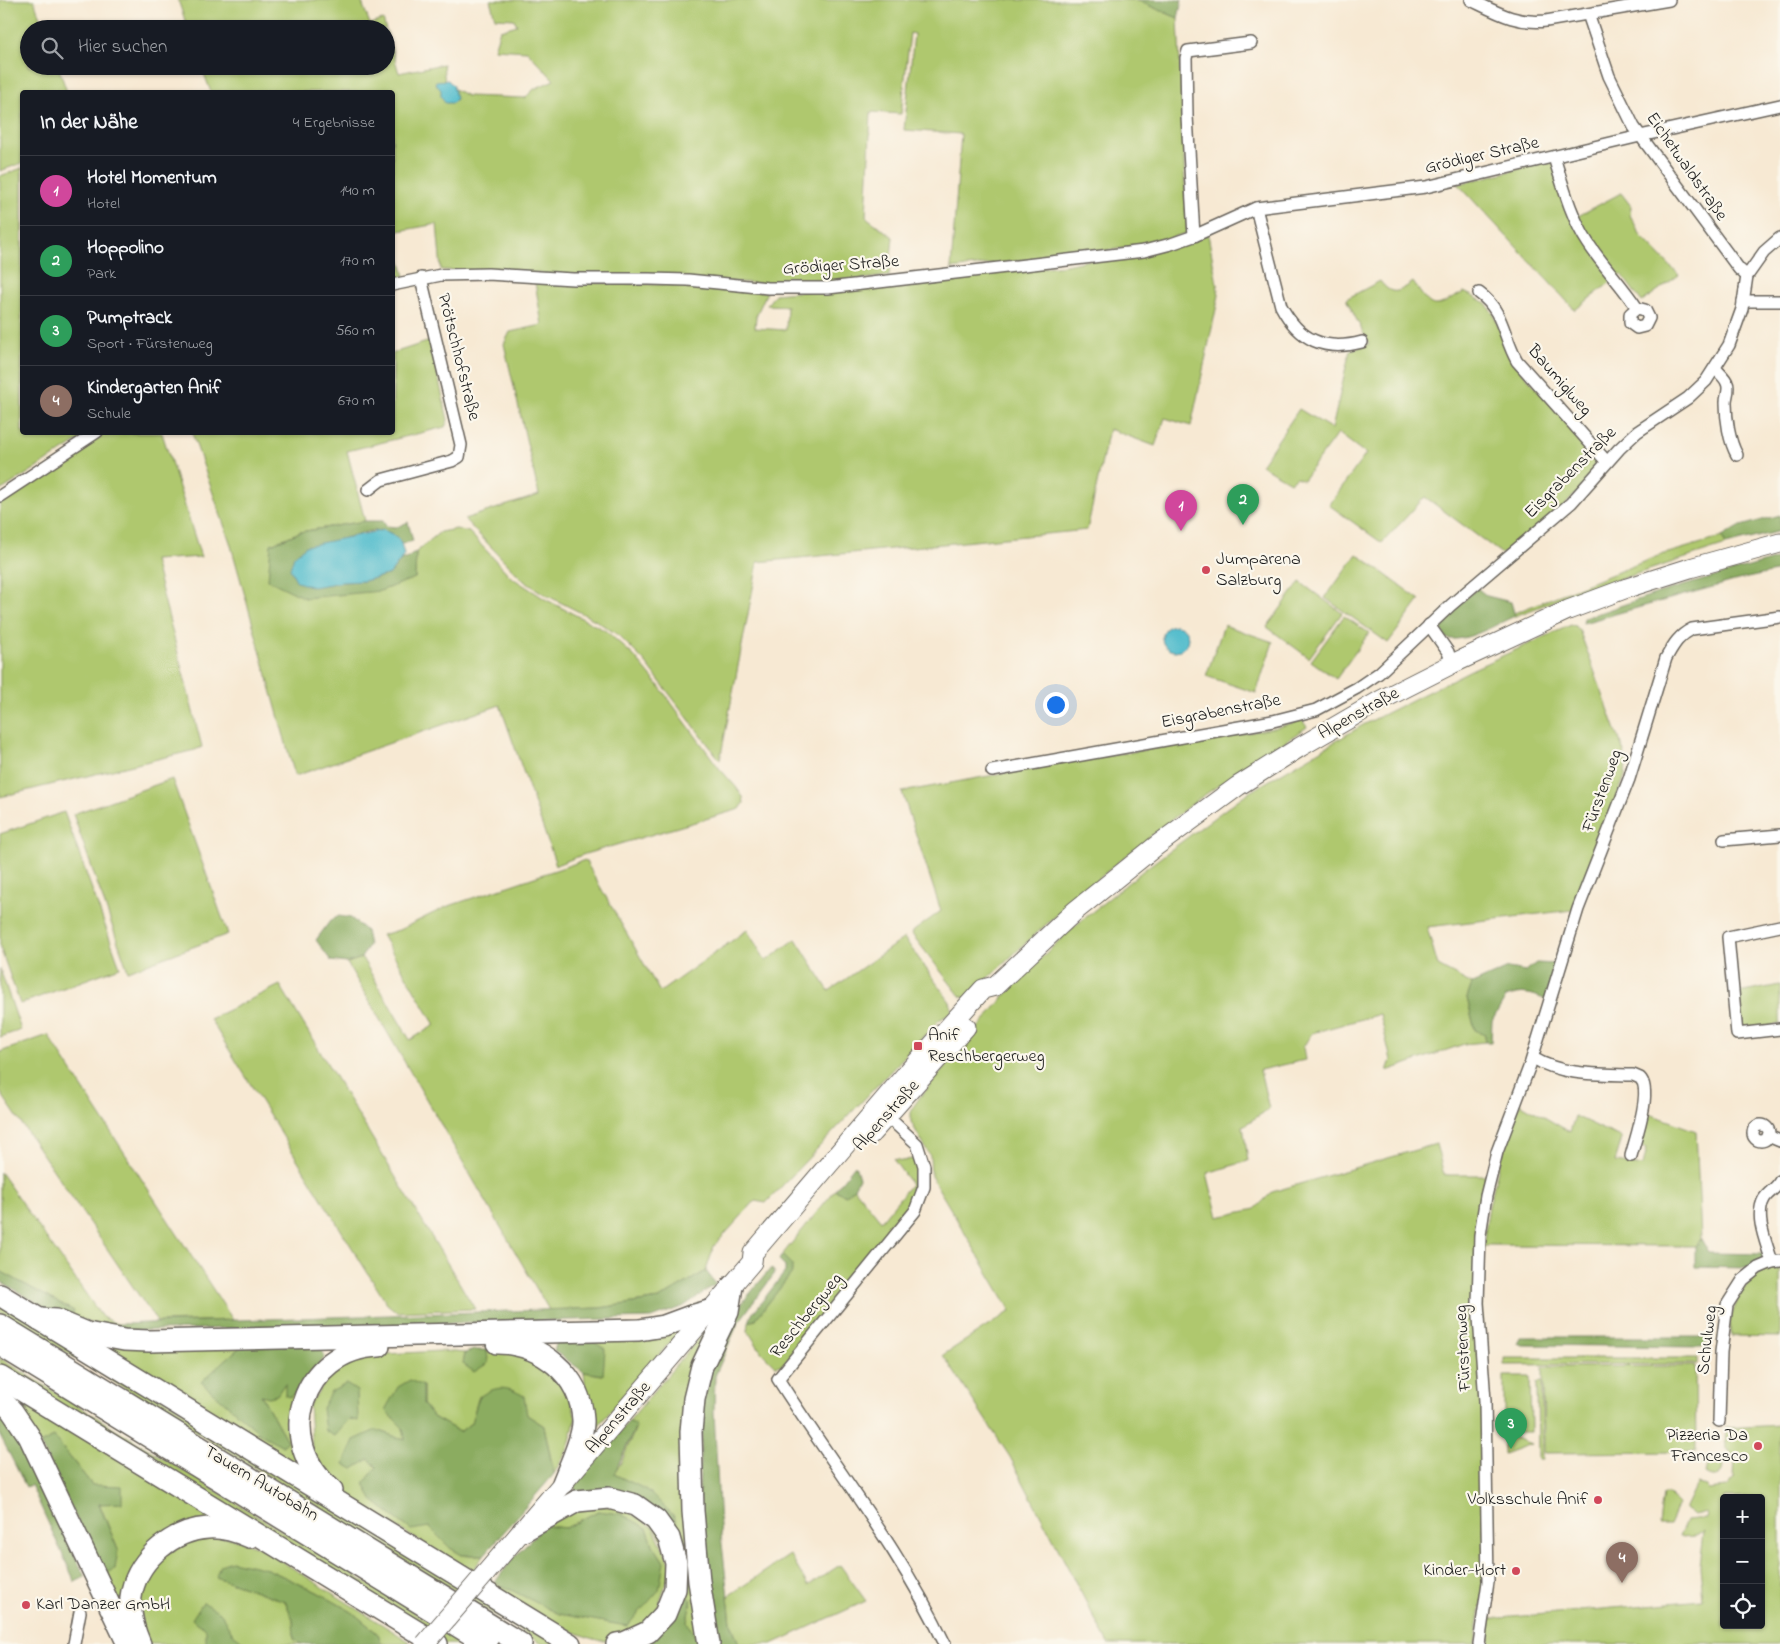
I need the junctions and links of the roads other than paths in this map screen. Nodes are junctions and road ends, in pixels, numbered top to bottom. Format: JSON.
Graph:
{"nodes":[{"id":1,"x":1471,"y":0,"type":"edge"},
{"id":2,"x":1669,"y":0,"type":"edge"},
{"id":3,"x":1588,"y":14,"type":"junction"},
{"id":4,"x":1251,"y":43,"type":"dead end"},
{"id":5,"x":1780,"y":105,"type":"edge"},
{"id":6,"x":1640,"y":136,"type":"junction"},
{"id":7,"x":1554,"y":157,"type":"junction"},
{"id":8,"x":1256,"y":208,"type":"junction"},
{"id":9,"x":1194,"y":236,"type":"junction"},
{"id":10,"x":1780,"y":238,"type":"edge"},
{"id":11,"x":488,"y":274,"type":"joint"},
{"id":12,"x":1747,"y":276,"type":"junction"},
{"id":13,"x":421,"y":278,"type":"junction"},
{"id":14,"x":395,"y":284,"type":"edge"},
{"id":15,"x":1479,"y":293,"type":"dead end"},
{"id":16,"x":1780,"y":301,"type":"edge"},
{"id":17,"x":1743,"y":302,"type":"junction"},
{"id":18,"x":1637,"y":308,"type":"dead end"},
{"id":19,"x":1362,"y":342,"type":"dead end"},
{"id":20,"x":1715,"y":368,"type":"junction"},
{"id":21,"x":93,"y":435,"type":"edge"},
{"id":22,"x":1737,"y":456,"type":"dead end"},
{"id":23,"x":1606,"y":462,"type":"junction"},
{"id":24,"x":368,"y":490,"type":"dead end"},
{"id":25,"x":0,"y":496,"type":"edge"},
{"id":26,"x":1780,"y":543,"type":"edge"},
{"id":27,"x":1780,"y":617,"type":"edge"},
{"id":28,"x":1429,"y":625,"type":"junction"},
{"id":29,"x":1452,"y":664,"type":"junction"},
{"id":30,"x":992,"y":771,"type":"dead end"},
{"id":31,"x":1780,"y":835,"type":"edge"},
{"id":32,"x":1724,"y":840,"type":"dead end"},
{"id":33,"x":1780,"y":926,"type":"edge"},
{"id":34,"x":995,"y":986,"type":"junction"},
{"id":35,"x":1780,"y":1028,"type":"edge"},
{"id":36,"x":1533,"y":1058,"type":"junction"},
{"id":37,"x":887,"y":1116,"type":"junction"},
{"id":38,"x":1768,"y":1136,"type":"dead end"},
{"id":39,"x":1780,"y":1141,"type":"edge"},
{"id":40,"x":1631,"y":1156,"type":"dead end"},
{"id":41,"x":1780,"y":1182,"type":"edge"},
{"id":42,"x":752,"y":1262,"type":"junction"},
{"id":43,"x":1776,"y":1262,"type":"edge"},
{"id":44,"x":732,"y":1286,"type":"junction"},
{"id":45,"x":0,"y":1295,"type":"edge"},
{"id":46,"x":712,"y":1310,"type":"junction"},
{"id":47,"x":39,"y":1318,"type":"junction"},
{"id":48,"x":0,"y":1325,"type":"edge"},
{"id":49,"x":0,"y":1345,"type":"edge"},
{"id":50,"x":0,"y":1377,"type":"edge"},
{"id":51,"x":0,"y":1398,"type":"edge"},
{"id":52,"x":1719,"y":1421,"type":"dead end"},
{"id":53,"x":563,"y":1483,"type":"junction"},
{"id":54,"x":367,"y":1519,"type":"junction"},
{"id":55,"x":523,"y":1531,"type":"junction"},
{"id":56,"x":290,"y":1554,"type":"junction"},
{"id":57,"x":80,"y":1612,"type":"dead end"},
{"id":58,"x":545,"y":1629,"type":"junction"},
{"id":59,"x":74,"y":1644,"type":"edge"},
{"id":60,"x":128,"y":1644,"type":"edge"},
{"id":61,"x":140,"y":1644,"type":"edge"},
{"id":62,"x":426,"y":1644,"type":"edge"},
{"id":63,"x":437,"y":1644,"type":"edge"},
{"id":64,"x":487,"y":1644,"type":"edge"},
{"id":65,"x":521,"y":1644,"type":"edge"},
{"id":66,"x":570,"y":1644,"type":"edge"},
{"id":67,"x":588,"y":1644,"type":"edge"},
{"id":68,"x":617,"y":1644,"type":"edge"},
{"id":69,"x":709,"y":1644,"type":"edge"},
{"id":70,"x":945,"y":1644,"type":"edge"},
{"id":71,"x":1479,"y":1644,"type":"edge"}],
"edges":[{"from":1,"to":3,"type":"street"},
{"from":2,"to":3,"type":"street"},
{"from":3,"to":6,"type":"street","name":"Eichetwaldstraße"},
{"from":4,"to":9,"type":"street"},
{"from":5,"to":6,"type":"street","name":"Grödiger Straße"},
{"from":6,"to":7,"type":"street","name":"Grödiger Straße"},
{"from":6,"to":12,"type":"street","name":"Eichetwaldstraße"},
{"from":7,"to":8,"type":"street","name":"Grödiger Straße"},
{"from":7,"to":18,"type":"street"},
{"from":8,"to":9,"type":"street","name":"Grödiger Straße"},
{"from":8,"to":19,"type":"street"},
{"from":9,"to":11,"type":"street","name":"Grödiger Straße"},
{"from":10,"to":12,"type":"street","name":"Eisgrabenstraße"},
{"from":11,"to":13,"type":"street","name":"Prötschhofstraße"},
{"from":12,"to":17,"type":"street","name":"Eisgrabenstraße"},
{"from":13,"to":14,"type":"street","name":"Prötschhofstraße"},
{"from":13,"to":24,"type":"street","name":"Prötschhofstraße"},
{"from":15,"to":23,"type":"street","name":"Baumiglweg"},
{"from":16,"to":17,"type":"street"},
{"from":17,"to":20,"type":"street","name":"Eisgrabenstraße"},
{"from":20,"to":22,"type":"street"},
{"from":20,"to":23,"type":"street","name":"Eisgrabenstraße"},
{"from":21,"to":25,"type":"street"},
{"from":23,"to":28,"type":"street","name":"Eisgrabenstraße"},
{"from":26,"to":29,"type":"main road","name":"Alpenstraße"},
{"from":27,"to":36,"type":"street","name":"Fürstenweg"},
{"from":28,"to":29,"type":"street"},
{"from":28,"to":30,"type":"street","name":"Eisgrabenstraße"},
{"from":29,"to":34,"type":"main road","name":"Alpenstraße"},
{"from":31,"to":32,"type":"street"},
{"from":33,"to":35,"type":"street"},
{"from":34,"to":37,"type":"main road","name":"Alpenstraße"},
{"from":34,"to":42,"type":"main road","name":"Alpenstraße"},
{"from":36,"to":40,"type":"street"},
{"from":36,"to":71,"type":"street","name":"Fürstenweg"},
{"from":37,"to":42,"type":"main road","name":"Alpenstraße"},
{"from":37,"to":70,"type":"street","name":"Reschbergweg"},
{"from":38,"to":39,"type":"street"},
{"from":41,"to":43,"type":"street"},
{"from":42,"to":44,"type":"main road","name":"Alpenstraße"},
{"from":43,"to":52,"type":"street","name":"Schulweg"},
{"from":44,"to":46,"type":"main road","name":"Alpenstraße"},
{"from":44,"to":69,"type":"highway"},
{"from":45,"to":47,"type":"highway"},
{"from":46,"to":47,"type":"highway"},
{"from":46,"to":53,"type":"main road","name":"Alpenstraße"},
{"from":47,"to":54,"type":"highway"},
{"from":48,"to":65,"type":"highway","name":"Tauern Autobahn"},
{"from":49,"to":64,"type":"highway","name":"Tauern Autobahn"},
{"from":50,"to":56,"type":"highway"},
{"from":51,"to":60,"type":"highway"},
{"from":53,"to":54,"type":"highway"},
{"from":53,"to":55,"type":"main road","name":"Alpenstraße"},
{"from":54,"to":58,"type":"highway"},
{"from":55,"to":62,"type":"main road","name":"Alpenstraße","bridge":true},
{"from":55,"to":68,"type":"highway"},
{"from":56,"to":61,"type":"highway"},
{"from":56,"to":63,"type":"highway"},
{"from":57,"to":59,"type":"street"},
{"from":58,"to":66,"type":"highway"},
{"from":58,"to":67,"type":"highway"}]}
